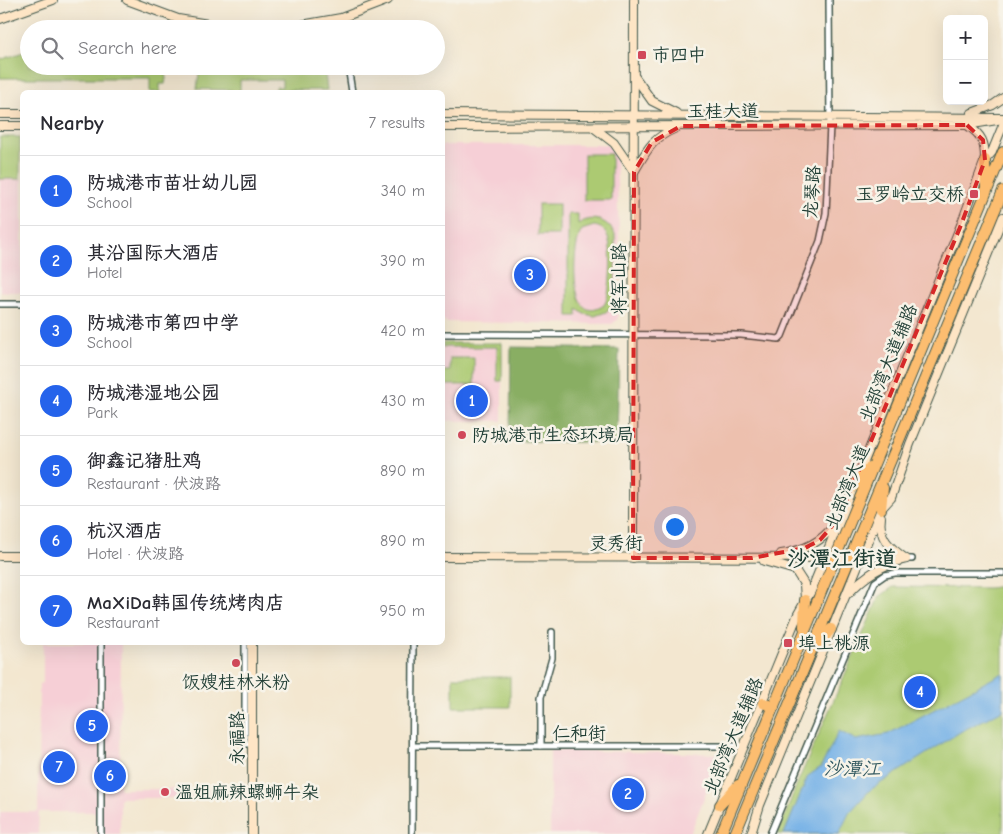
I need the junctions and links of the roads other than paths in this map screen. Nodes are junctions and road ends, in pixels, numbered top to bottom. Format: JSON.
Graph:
{"nodes":[{"id":1,"x":53,"y":0,"type":"edge"},
{"id":2,"x":127,"y":0,"type":"edge"},
{"id":3,"x":388,"y":0,"type":"edge"},
{"id":4,"x":634,"y":0,"type":"edge"},
{"id":5,"x":829,"y":0,"type":"edge"},
{"id":6,"x":341,"y":18,"type":"joint"},
{"id":7,"x":0,"y":20,"type":"edge"},
{"id":8,"x":184,"y":20,"type":"edge"},
{"id":9,"x":330,"y":20,"type":"edge"},
{"id":10,"x":349,"y":75,"type":"edge"},
{"id":11,"x":634,"y":76,"type":"junction"},
{"id":12,"x":352,"y":90,"type":"edge"},
{"id":13,"x":1003,"y":98,"type":"edge"},
{"id":14,"x":0,"y":114,"type":"edge"},
{"id":15,"x":20,"y":114,"type":"edge"},
{"id":16,"x":445,"y":114,"type":"edge"},
{"id":17,"x":634,"y":115,"type":"junction"},
{"id":18,"x":680,"y":115,"type":"junction"},
{"id":19,"x":830,"y":115,"type":"junction"},
{"id":20,"x":967,"y":116,"type":"junction"},
{"id":21,"x":1003,"y":118,"type":"edge"},
{"id":22,"x":967,"y":124,"type":"junction"},
{"id":23,"x":830,"y":125,"type":"junction"},
{"id":24,"x":1003,"y":125,"type":"edge"},
{"id":25,"x":0,"y":126,"type":"edge"},
{"id":26,"x":20,"y":126,"type":"edge"},
{"id":27,"x":592,"y":126,"type":"junction"},
{"id":28,"x":634,"y":126,"type":"junction"},
{"id":29,"x":681,"y":126,"type":"junction"},
{"id":30,"x":445,"y":127,"type":"edge"},
{"id":31,"x":1003,"y":152,"type":"edge"},
{"id":32,"x":985,"y":160,"type":"junction"},
{"id":33,"x":634,"y":172,"type":"junction"},
{"id":34,"x":1003,"y":191,"type":"edge"},
{"id":35,"x":986,"y":192,"type":"junction"},
{"id":36,"x":1003,"y":217,"type":"edge"},
{"id":37,"x":0,"y":304,"type":"edge"},
{"id":38,"x":20,"y":304,"type":"edge"},
{"id":39,"x":445,"y":334,"type":"edge"},
{"id":40,"x":634,"y":334,"type":"junction"},
{"id":41,"x":875,"y":460,"type":"junction"},
{"id":42,"x":883,"y":478,"type":"junction"},
{"id":43,"x":853,"y":487,"type":"junction"},
{"id":44,"x":881,"y":509,"type":"junction"},
{"id":45,"x":839,"y":518,"type":"junction"},
{"id":46,"x":0,"y":556,"type":"edge"},
{"id":47,"x":20,"y":556,"type":"edge"},
{"id":48,"x":445,"y":557,"type":"edge"},
{"id":49,"x":633,"y":558,"type":"junction"},
{"id":50,"x":752,"y":558,"type":"junction"},
{"id":51,"x":830,"y":558,"type":"junction"},
{"id":52,"x":850,"y":558,"type":"junction"},
{"id":53,"x":861,"y":558,"type":"junction"},
{"id":54,"x":909,"y":559,"type":"junction"},
{"id":55,"x":1003,"y":573,"type":"edge"},
{"id":56,"x":805,"y":600,"type":"junction"},
{"id":57,"x":841,"y":605,"type":"junction"},
{"id":58,"x":831,"y":629,"type":"junction"},
{"id":59,"x":552,"y":632,"type":"dead end"},
{"id":60,"x":803,"y":635,"type":"junction"},
{"id":61,"x":101,"y":645,"type":"edge"},
{"id":62,"x":245,"y":645,"type":"edge"},
{"id":63,"x":252,"y":645,"type":"edge"},
{"id":64,"x":413,"y":645,"type":"edge"},
{"id":65,"x":810,"y":656,"type":"junction"},
{"id":66,"x":763,"y":703,"type":"junction"},
{"id":67,"x":774,"y":707,"type":"junction"},
{"id":68,"x":252,"y":744,"type":"junction"},
{"id":69,"x":414,"y":746,"type":"junction"},
{"id":70,"x":541,"y":746,"type":"junction"},
{"id":71,"x":745,"y":746,"type":"junction"},
{"id":72,"x":744,"y":778,"type":"junction"},
{"id":73,"x":720,"y":806,"type":"junction"},
{"id":74,"x":101,"y":834,"type":"edge"},
{"id":75,"x":252,"y":834,"type":"edge"},
{"id":76,"x":412,"y":834,"type":"edge"},
{"id":77,"x":708,"y":834,"type":"edge"},
{"id":78,"x":721,"y":834,"type":"edge"},
{"id":79,"x":735,"y":834,"type":"edge"},
{"id":80,"x":751,"y":834,"type":"edge"},
{"id":81,"x":770,"y":834,"type":"edge"}],
"edges":[{"from":1,"to":7,"type":"main road"},
{"from":2,"to":8,"type":"main road"},
{"from":3,"to":6,"type":"main road"},
{"from":4,"to":11,"type":"main road","name":"将军山路"},
{"from":5,"to":19,"type":"street","name":"龙琴路"},
{"from":6,"to":9,"type":"main road"},
{"from":10,"to":12,"type":"street"},
{"from":11,"to":17,"type":"main road","name":"将军山路"},
{"from":11,"to":18,"type":"main road"},
{"from":13,"to":20,"type":"main road"},
{"from":14,"to":15,"type":"main road"},
{"from":16,"to":17,"type":"main road","name":"玉桂大道"},
{"from":17,"to":18,"type":"main road","name":"玉桂大道"},
{"from":17,"to":28,"type":"main road","name":"将军山路"},
{"from":18,"to":19,"type":"main road","name":"玉桂大道"},
{"from":19,"to":20,"type":"main road","name":"玉桂大道"},
{"from":19,"to":23,"type":"street","name":"龙琴路"},
{"from":20,"to":21,"type":"main road","name":"玉桂大道"},
{"from":20,"to":22,"type":"main road"},
{"from":21,"to":22,"type":"main road","name":"玉桂大道"},
{"from":22,"to":23,"type":"main road","name":"玉桂大道"},
{"from":22,"to":32,"type":"main road"},
{"from":23,"to":29,"type":"main road","name":"玉桂大道"},
{"from":23,"to":40,"type":"street","name":"龙琴路"},
{"from":24,"to":32,"type":"main road","name":"北部湾大道辅路"},
{"from":25,"to":26,"type":"main road"},
{"from":27,"to":28,"type":"main road","name":"玉桂大道"},
{"from":27,"to":30,"type":"main road","name":"玉桂大道"},
{"from":27,"to":33,"type":"main road"},
{"from":28,"to":29,"type":"main road","name":"玉桂大道"},
{"from":28,"to":33,"type":"main road","name":"将军山路"},
{"from":29,"to":33,"type":"main road"},
{"from":31,"to":35,"type":"highway","name":"北部湾大道"},
{"from":32,"to":35,"type":"highway"},
{"from":32,"to":43,"type":"main road","name":"北部湾大道辅路"},
{"from":33,"to":40,"type":"main road","name":"将军山路"},
{"from":34,"to":42,"type":"highway","name":"北部湾大道"},
{"from":35,"to":41,"type":"highway","name":"北部湾大道"},
{"from":36,"to":44,"type":"main road"},
{"from":37,"to":38,"type":"street"},
{"from":39,"to":40,"type":"street"},
{"from":40,"to":49,"type":"main road","name":"将军山路"},
{"from":41,"to":43,"type":"highway"},
{"from":41,"to":51,"type":"highway","name":"北部湾大道"},
{"from":42,"to":44,"type":"highway"},
{"from":42,"to":52,"type":"highway","name":"北部湾大道"},
{"from":43,"to":45,"type":"main road","name":"北部湾大道辅路"},
{"from":44,"to":53,"type":"main road"},
{"from":44,"to":54,"type":"main road"},
{"from":45,"to":50,"type":"main road"},
{"from":45,"to":51,"type":"main road","name":"北部湾大道辅路"},
{"from":46,"to":47,"type":"main road"},
{"from":48,"to":49,"type":"main road","name":"灵秀街"},
{"from":49,"to":50,"type":"main road","name":"灵秀街"},
{"from":50,"to":51,"type":"main road","name":"灵秀街"},
{"from":50,"to":56,"type":"main road"},
{"from":51,"to":52,"type":"main road","name":"灵秀街"},
{"from":51,"to":56,"type":"main road","name":"北部湾大道辅路"},
{"from":51,"to":60,"type":"highway","name":"北部湾大道"},
{"from":52,"to":53,"type":"street"},
{"from":52,"to":65,"type":"highway","name":"北部湾大道"},
{"from":53,"to":54,"type":"street"},
{"from":53,"to":57,"type":"main road"},
{"from":54,"to":57,"type":"main road"},
{"from":55,"to":81,"type":"street"},
{"from":56,"to":60,"type":"highway"},
{"from":56,"to":66,"type":"main road","name":"北部湾大道辅路"},
{"from":57,"to":58,"type":"main road"},
{"from":58,"to":65,"type":"highway"},
{"from":58,"to":80,"type":"main road"},
{"from":59,"to":70,"type":"street"},
{"from":60,"to":67,"type":"highway","name":"北部湾大道"},
{"from":61,"to":74,"type":"street"},
{"from":62,"to":68,"type":"street"},
{"from":63,"to":68,"type":"main road","name":"永福路"},
{"from":64,"to":69,"type":"street"},
{"from":65,"to":79,"type":"highway","name":"北部湾大道"},
{"from":66,"to":67,"type":"highway"},
{"from":66,"to":71,"type":"main road","name":"北部湾大道辅路"},
{"from":67,"to":72,"type":"highway","name":"北部湾大道"},
{"from":68,"to":75,"type":"main road","name":"永福路"},
{"from":69,"to":70,"type":"street","name":"仁和街"},
{"from":69,"to":76,"type":"street"},
{"from":70,"to":71,"type":"street","name":"仁和街"},
{"from":71,"to":73,"type":"main road","name":"北部湾大道辅路"},
{"from":72,"to":73,"type":"highway"},
{"from":72,"to":78,"type":"highway","name":"北部湾大道"},
{"from":73,"to":77,"type":"main road","name":"北部湾大道辅路"}]}
